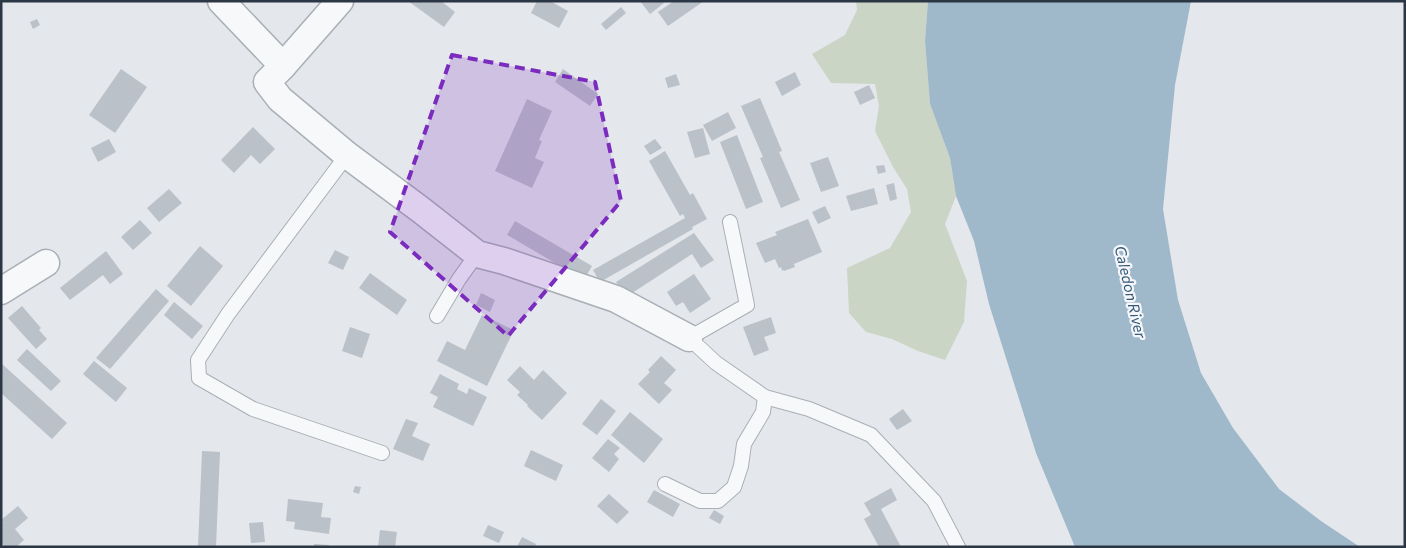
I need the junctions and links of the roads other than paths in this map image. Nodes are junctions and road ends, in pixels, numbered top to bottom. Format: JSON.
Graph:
{"nodes":[{"id":1,"x":221,"y":1,"type":"edge"},
{"id":2,"x":340,"y":1,"type":"edge"},
{"id":3,"x":283,"y":66,"type":"junction"},
{"id":4,"x":348,"y":155,"type":"junction"},
{"id":5,"x":730,"y":222,"type":"dead end"},
{"id":6,"x":477,"y":254,"type":"junction"},
{"id":7,"x":46,"y":263,"type":"dead end"},
{"id":8,"x":1,"y":291,"type":"edge"},
{"id":9,"x":437,"y":316,"type":"dead end"},
{"id":10,"x":689,"y":338,"type":"junction"},
{"id":11,"x":764,"y":396,"type":"junction"},
{"id":12,"x":382,"y":453,"type":"dead end"},
{"id":13,"x":665,"y":484,"type":"dead end"},
{"id":14,"x":958,"y":547,"type":"edge"}],
"edges":[{"from":1,"to":3,"type":"street"},
{"from":2,"to":3,"type":"street"},
{"from":3,"to":4,"type":"street"},
{"from":4,"to":6,"type":"street"},
{"from":4,"to":12,"type":"lane"},
{"from":5,"to":10,"type":"lane"},
{"from":6,"to":9,"type":"lane"},
{"from":6,"to":10,"type":"street"},
{"from":7,"to":8,"type":"street"},
{"from":10,"to":11,"type":"lane"},
{"from":11,"to":13,"type":"lane"},
{"from":11,"to":14,"type":"lane"}]}
